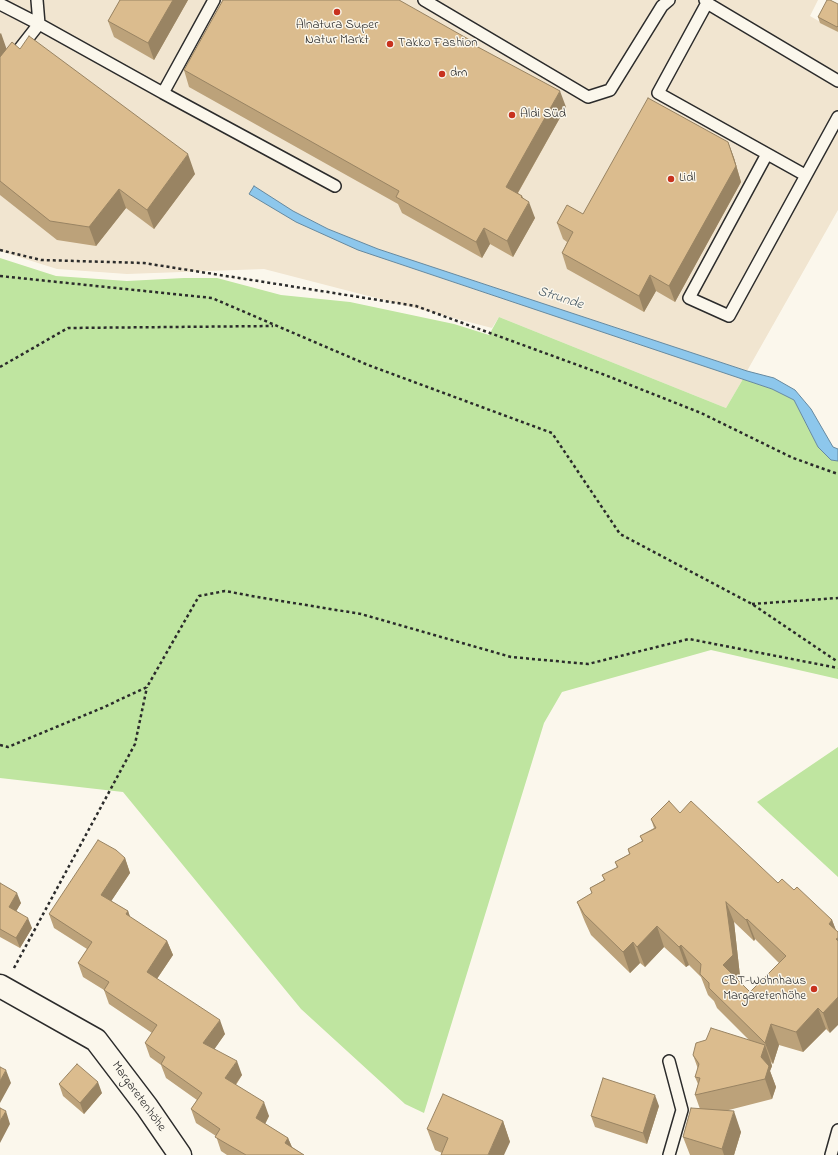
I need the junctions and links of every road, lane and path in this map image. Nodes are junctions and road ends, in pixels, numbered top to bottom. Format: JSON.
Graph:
{"nodes":[{"id":1,"x":37,"y":0,"type":"edge"},
{"id":2,"x":214,"y":0,"type":"edge"},
{"id":3,"x":424,"y":0,"type":"edge"},
{"id":4,"x":670,"y":0,"type":"edge"},
{"id":5,"x":706,"y":2,"type":"edge"},
{"id":6,"x":0,"y":4,"type":"edge"},
{"id":7,"x":39,"y":24,"type":"junction"},
{"id":8,"x":0,"y":74,"type":"edge"},
{"id":9,"x":838,"y":81,"type":"edge"},
{"id":10,"x":163,"y":94,"type":"junction"},
{"id":11,"x":838,"y":117,"type":"edge"},
{"id":12,"x":767,"y":154,"type":"junction"},
{"id":13,"x":805,"y":175,"type":"junction"},
{"id":14,"x":335,"y":186,"type":"dead end"},
{"id":15,"x":0,"y":250,"type":"edge"},
{"id":16,"x":0,"y":276,"type":"edge"},
{"id":17,"x":276,"y":326,"type":"junction"},
{"id":18,"x":0,"y":367,"type":"edge"},
{"id":19,"x":838,"y":474,"type":"edge"},
{"id":20,"x":838,"y":598,"type":"edge"},
{"id":21,"x":752,"y":604,"type":"junction"},
{"id":22,"x":838,"y":662,"type":"edge"},
{"id":23,"x":838,"y":668,"type":"edge"},
{"id":24,"x":147,"y":687,"type":"junction"},
{"id":25,"x":0,"y":745,"type":"edge"},
{"id":26,"x":2,"y":987,"type":"edge"},
{"id":27,"x":669,"y":1061,"type":"dead end"},
{"id":28,"x":838,"y":1130,"type":"edge"},
{"id":29,"x":180,"y":1155,"type":"edge"},
{"id":30,"x":669,"y":1155,"type":"edge"},
{"id":31,"x":831,"y":1155,"type":"edge"}],
"edges":[{"from":1,"to":7,"type":"lane"},
{"from":2,"to":10,"type":"lane"},
{"from":3,"to":4,"type":"lane"},
{"from":5,"to":9,"type":"lane"},
{"from":5,"to":12,"type":"lane"},
{"from":6,"to":7,"type":"lane"},
{"from":7,"to":8,"type":"lane"},
{"from":7,"to":10,"type":"lane"},
{"from":10,"to":14,"type":"lane"},
{"from":11,"to":13,"type":"lane"},
{"from":12,"to":13,"type":"lane"},
{"from":12,"to":13,"type":"lane"},
{"from":15,"to":19,"type":"path"},
{"from":16,"to":17,"type":"path"},
{"from":17,"to":18,"type":"path"},
{"from":17,"to":21,"type":"path"},
{"from":20,"to":21,"type":"path"},
{"from":21,"to":22,"type":"path"},
{"from":23,"to":24,"type":"path"},
{"from":24,"to":25,"type":"path"},
{"from":24,"to":26,"type":"path"},
{"from":26,"to":29,"type":"street","name":"Margaretenhöhe"},
{"from":27,"to":30,"type":"lane"},
{"from":28,"to":31,"type":"lane"}]}
